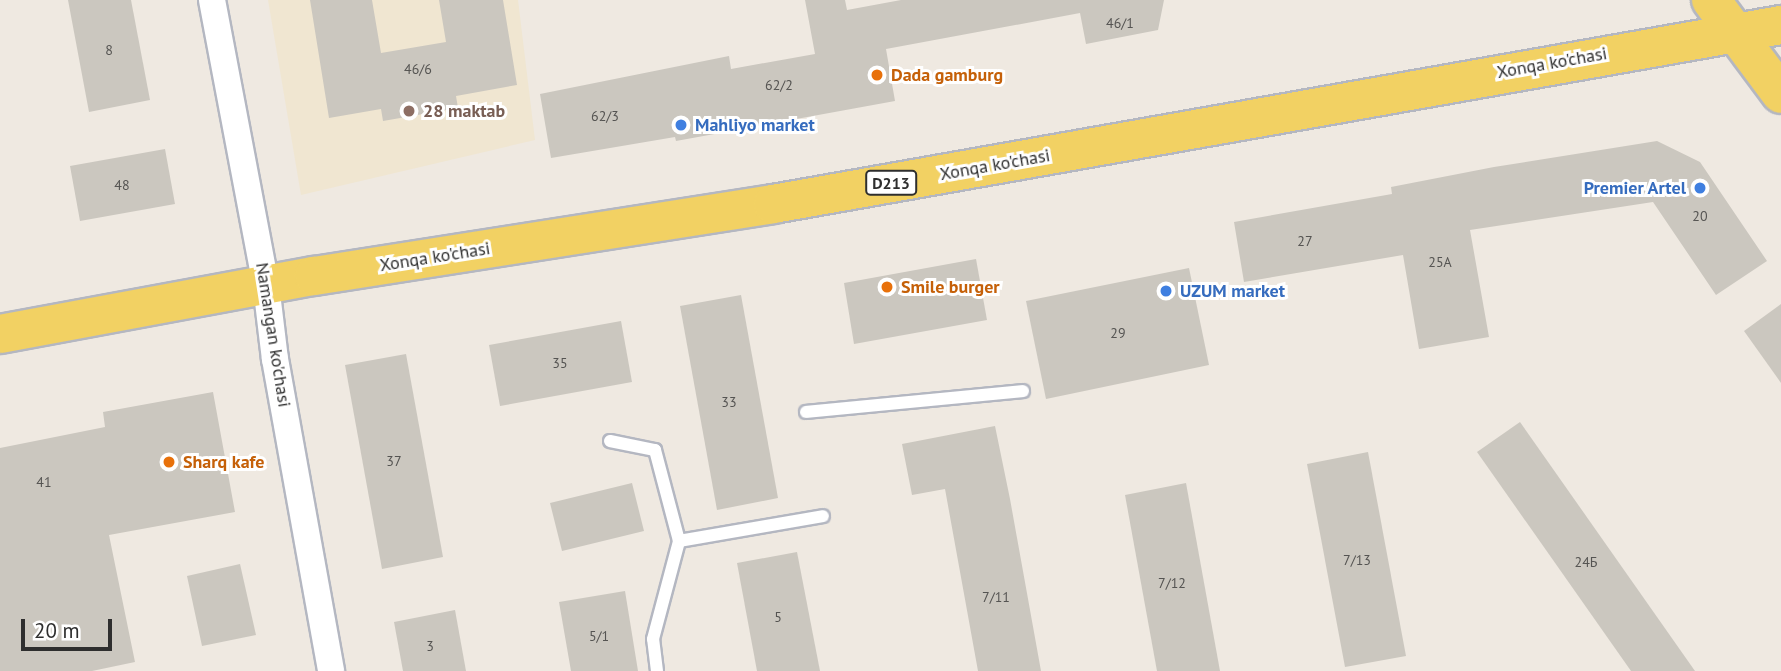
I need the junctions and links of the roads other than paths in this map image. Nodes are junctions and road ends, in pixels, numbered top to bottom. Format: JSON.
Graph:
{"nodes":[{"id":1,"x":212,"y":0,"type":"edge"},
{"id":2,"x":1711,"y":0,"type":"edge"},
{"id":3,"x":1781,"y":25,"type":"edge"},
{"id":4,"x":1735,"y":31,"type":"junction"},
{"id":5,"x":1781,"y":94,"type":"edge"},
{"id":6,"x":267,"y":285,"type":"junction"},
{"id":7,"x":0,"y":334,"type":"edge"},
{"id":8,"x":1023,"y":391,"type":"dead end"},
{"id":9,"x":806,"y":412,"type":"dead end"},
{"id":10,"x":610,"y":441,"type":"dead end"},
{"id":11,"x":823,"y":516,"type":"dead end"},
{"id":12,"x":679,"y":541,"type":"junction"},
{"id":13,"x":331,"y":671,"type":"edge"},
{"id":14,"x":657,"y":671,"type":"edge"}],
"edges":[{"from":1,"to":6,"type":"street","name":"Namangan ko'chasi"},
{"from":2,"to":4,"type":"main road"},
{"from":3,"to":4,"type":"main road","name":"Xonqa ko'chasi","number":"D213"},
{"from":4,"to":5,"type":"main road"},
{"from":4,"to":6,"type":"main road","name":"Xonqa ko'chasi","number":"D213"},
{"from":6,"to":7,"type":"main road","name":"Xonqa ko'chasi","number":"D213"},
{"from":6,"to":13,"type":"street","name":"Namangan ko'chasi"},
{"from":8,"to":9,"type":"lane"},
{"from":10,"to":12,"type":"lane"},
{"from":11,"to":12,"type":"lane"},
{"from":12,"to":14,"type":"lane"}]}
